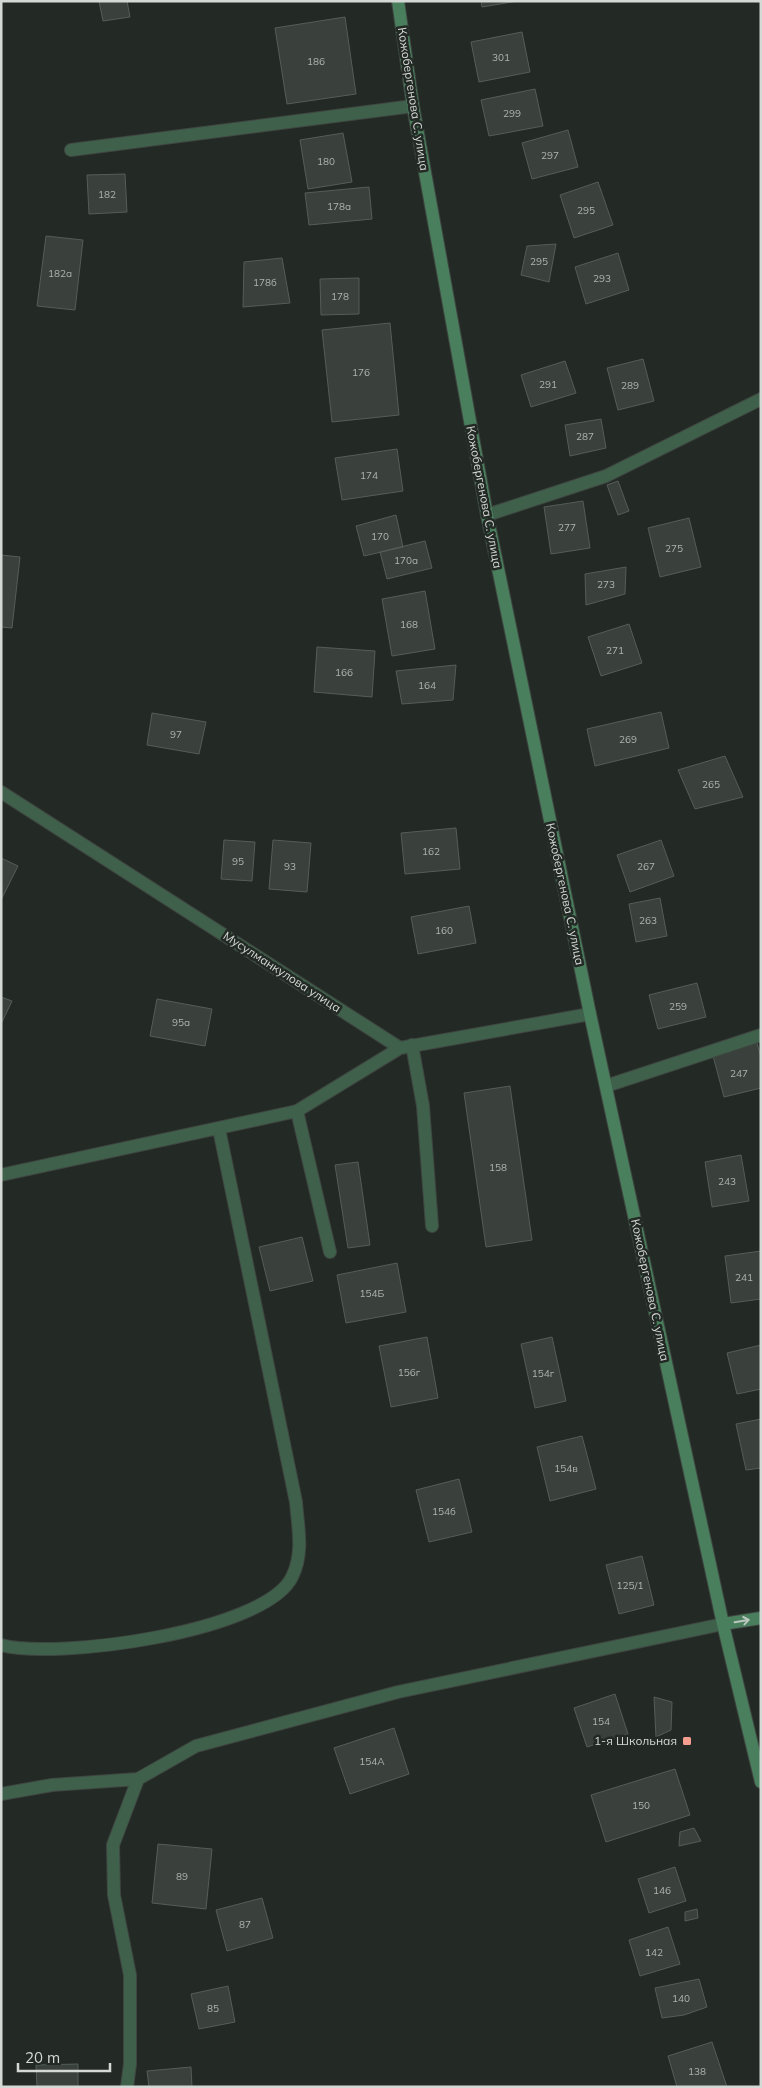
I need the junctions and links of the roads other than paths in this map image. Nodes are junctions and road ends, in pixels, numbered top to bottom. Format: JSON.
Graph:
{"nodes":[{"id":1,"x":398,"y":1,"type":"edge"},
{"id":2,"x":413,"y":106,"type":"junction"},
{"id":3,"x":70,"y":150,"type":"dead end"},
{"id":4,"x":761,"y":399,"type":"edge"},
{"id":5,"x":487,"y":515,"type":"junction"},
{"id":6,"x":1,"y":792,"type":"edge"},
{"id":7,"x":590,"y":1014,"type":"junction"},
{"id":8,"x":761,"y":1035,"type":"edge"},
{"id":9,"x":406,"y":1046,"type":"junction"},
{"id":10,"x":606,"y":1086,"type":"junction"},
{"id":11,"x":297,"y":1111,"type":"junction"},
{"id":12,"x":219,"y":1129,"type":"junction"},
{"id":13,"x":1,"y":1175,"type":"edge"},
{"id":14,"x":432,"y":1226,"type":"dead end"},
{"id":15,"x":330,"y":1252,"type":"dead end"},
{"id":16,"x":761,"y":1618,"type":"edge"},
{"id":17,"x":723,"y":1624,"type":"junction"},
{"id":18,"x":1,"y":1645,"type":"edge"},
{"id":19,"x":138,"y":1779,"type":"junction"},
{"id":20,"x":761,"y":1782,"type":"edge"},
{"id":21,"x":1,"y":1794,"type":"edge"},
{"id":22,"x":127,"y":2087,"type":"edge"}],
"edges":[{"from":1,"to":2,"type":"main road","name":"Кожобергенова С. улица"},
{"from":2,"to":3,"type":"street"},
{"from":2,"to":5,"type":"main road","name":"Кожобергенова С. улица"},
{"from":4,"to":5,"type":"street"},
{"from":5,"to":7,"type":"main road","name":"Кожобергенова С. улица"},
{"from":6,"to":9,"type":"street","name":"Мусулманкулова улица"},
{"from":7,"to":9,"type":"street"},
{"from":7,"to":10,"type":"main road","name":"Кожобергенова С. улица"},
{"from":8,"to":10,"type":"street"},
{"from":9,"to":11,"type":"street"},
{"from":9,"to":14,"type":"street"},
{"from":10,"to":17,"type":"main road","name":"Кожобергенова С. улица"},
{"from":11,"to":12,"type":"street"},
{"from":11,"to":15,"type":"street"},
{"from":12,"to":13,"type":"street"},
{"from":12,"to":18,"type":"street"},
{"from":17,"to":16,"type":"main road","one_way":true},
{"from":17,"to":19,"type":"street"},
{"from":17,"to":20,"type":"main road","name":"Кожобергенова С. улица"},
{"from":19,"to":21,"type":"street"},
{"from":19,"to":22,"type":"street"}]}
